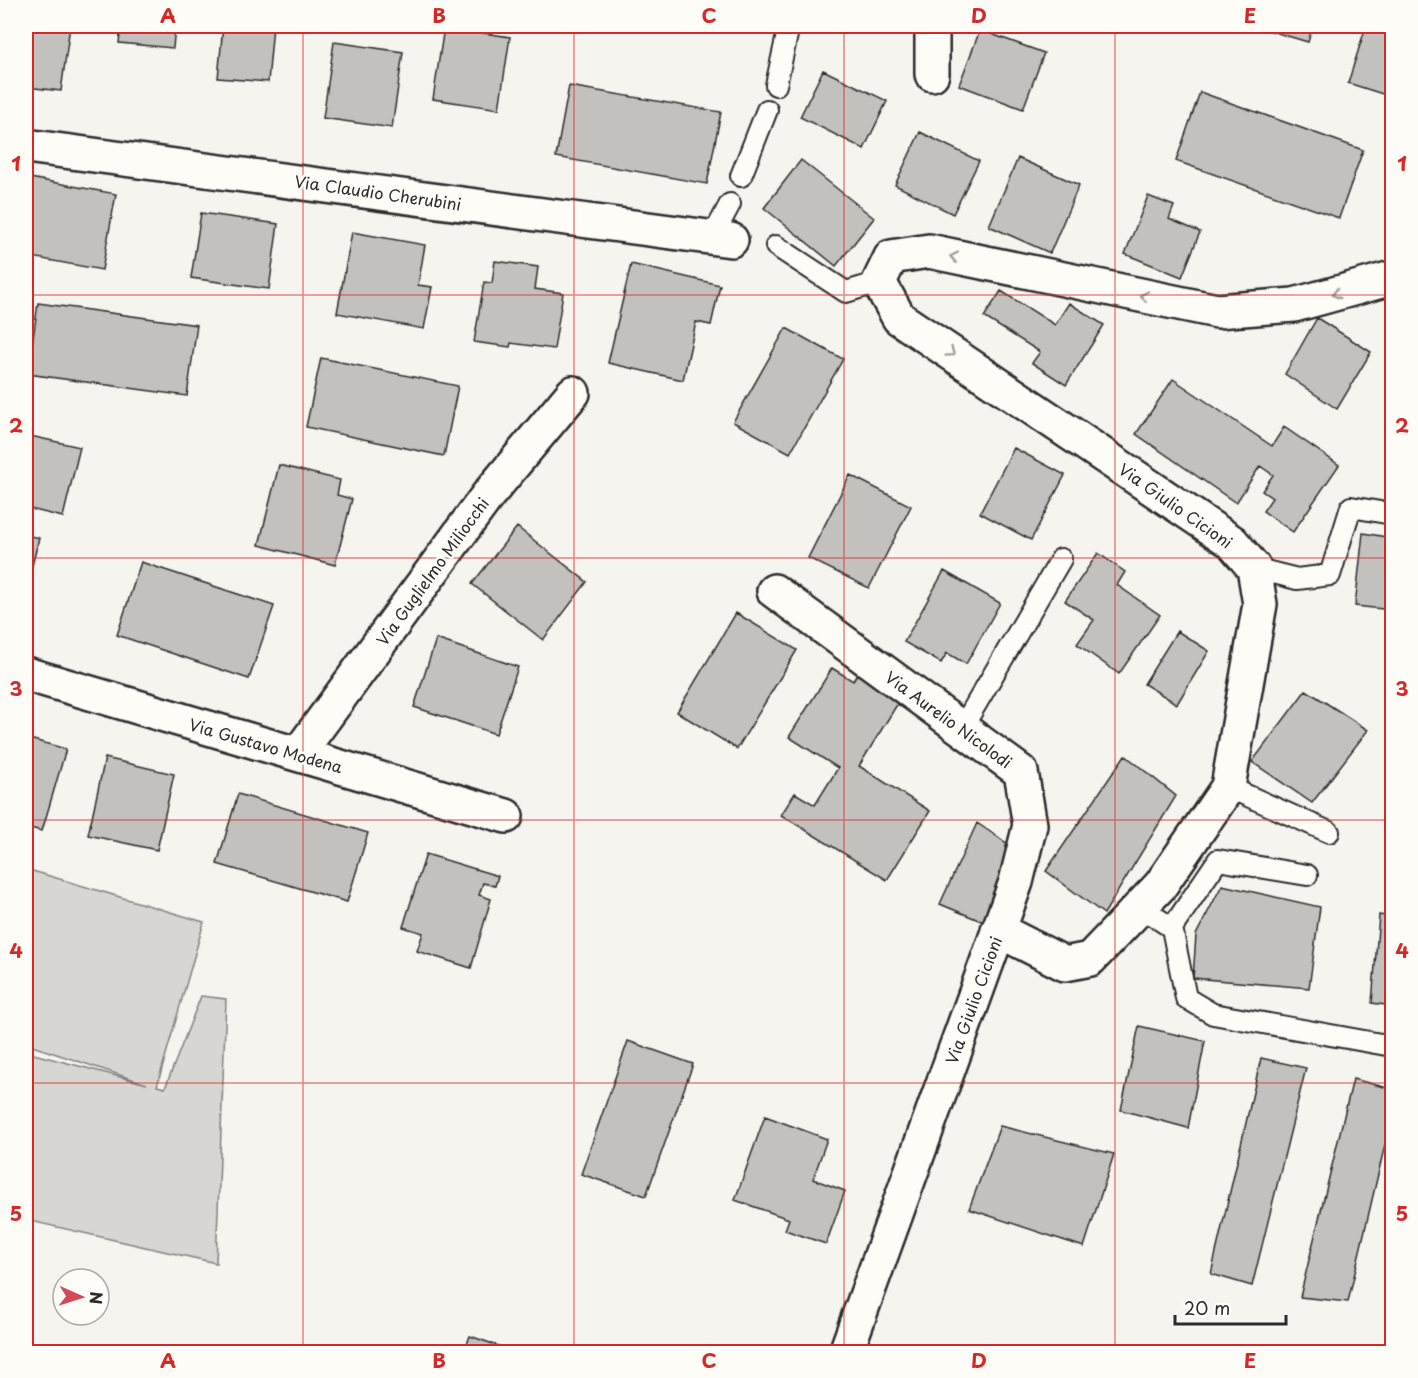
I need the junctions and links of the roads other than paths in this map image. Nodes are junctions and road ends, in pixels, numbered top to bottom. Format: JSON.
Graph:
{"nodes":[{"id":1,"x":789,"y":26,"type":"edge"},
{"id":2,"x":932,"y":26,"type":"edge"},
{"id":3,"x":932,"y":74,"type":"dead end"},
{"id":4,"x":776,"y":85,"type":"dead end"},
{"id":5,"x":766,"y":110,"type":"dead end"},
{"id":6,"x":26,"y":146,"type":"edge"},
{"id":7,"x":741,"y":176,"type":"dead end"},
{"id":8,"x":730,"y":204,"type":"dead end"},
{"id":9,"x":721,"y":239,"type":"joint"},
{"id":10,"x":776,"y":246,"type":"dead end"},
{"id":11,"x":1392,"y":278,"type":"edge"},
{"id":12,"x":879,"y":282,"type":"junction"},
{"id":13,"x":573,"y":393,"type":"dead end"},
{"id":14,"x":1392,"y":514,"type":"edge"},
{"id":15,"x":1061,"y":560,"type":"dead end"},
{"id":16,"x":1254,"y":568,"type":"junction"},
{"id":17,"x":774,"y":591,"type":"dead end"},
{"id":18,"x":26,"y":674,"type":"edge"},
{"id":19,"x":962,"y":728,"type":"junction"},
{"id":20,"x":298,"y":754,"type":"junction"},
{"id":21,"x":1228,"y":787,"type":"junction"},
{"id":22,"x":506,"y":816,"type":"dead end"},
{"id":23,"x":1329,"y":832,"type":"dead end"},
{"id":24,"x":1307,"y":875,"type":"dead end"},
{"id":25,"x":1140,"y":907,"type":"junction"},
{"id":26,"x":1172,"y":928,"type":"junction"},
{"id":27,"x":998,"y":930,"type":"junction"},
{"id":28,"x":1392,"y":1046,"type":"edge"},
{"id":29,"x":846,"y":1353,"type":"edge"}],
"edges":[{"from":1,"to":4,"type":"lane"},
{"from":2,"to":3,"type":"street"},
{"from":5,"to":7,"type":"lane"},
{"from":6,"to":9,"type":"street","name":"Via Claudio Cherubini"},
{"from":8,"to":9,"type":"lane"},
{"from":10,"to":12,"type":"lane"},
{"from":11,"to":12,"type":"street","one_way":true},
{"from":12,"to":16,"type":"street","name":"Via Giulio Cicioni","one_way":true},
{"from":13,"to":20,"type":"street","name":"Via Guglielmo Miliocchi"},
{"from":14,"to":16,"type":"lane"},
{"from":15,"to":19,"type":"lane"},
{"from":16,"to":21,"type":"street","name":"Via Giulio Cicioni"},
{"from":17,"to":19,"type":"street","name":"Via Aurelio Nicolodi"},
{"from":18,"to":20,"type":"street","name":"Via Gustavo Modena"},
{"from":19,"to":27,"type":"street","name":"Via Aurelio Nicolodi"},
{"from":20,"to":22,"type":"street","name":"Via Gustavo Modena"},
{"from":21,"to":23,"type":"lane"},
{"from":21,"to":25,"type":"street","name":"Via Giulio Cicioni"},
{"from":24,"to":26,"type":"lane"},
{"from":25,"to":26,"type":"lane"},
{"from":25,"to":27,"type":"street","name":"Via Giulio Cicioni"},
{"from":26,"to":28,"type":"lane"},
{"from":27,"to":29,"type":"street","name":"Via Giulio Cicioni"}]}
